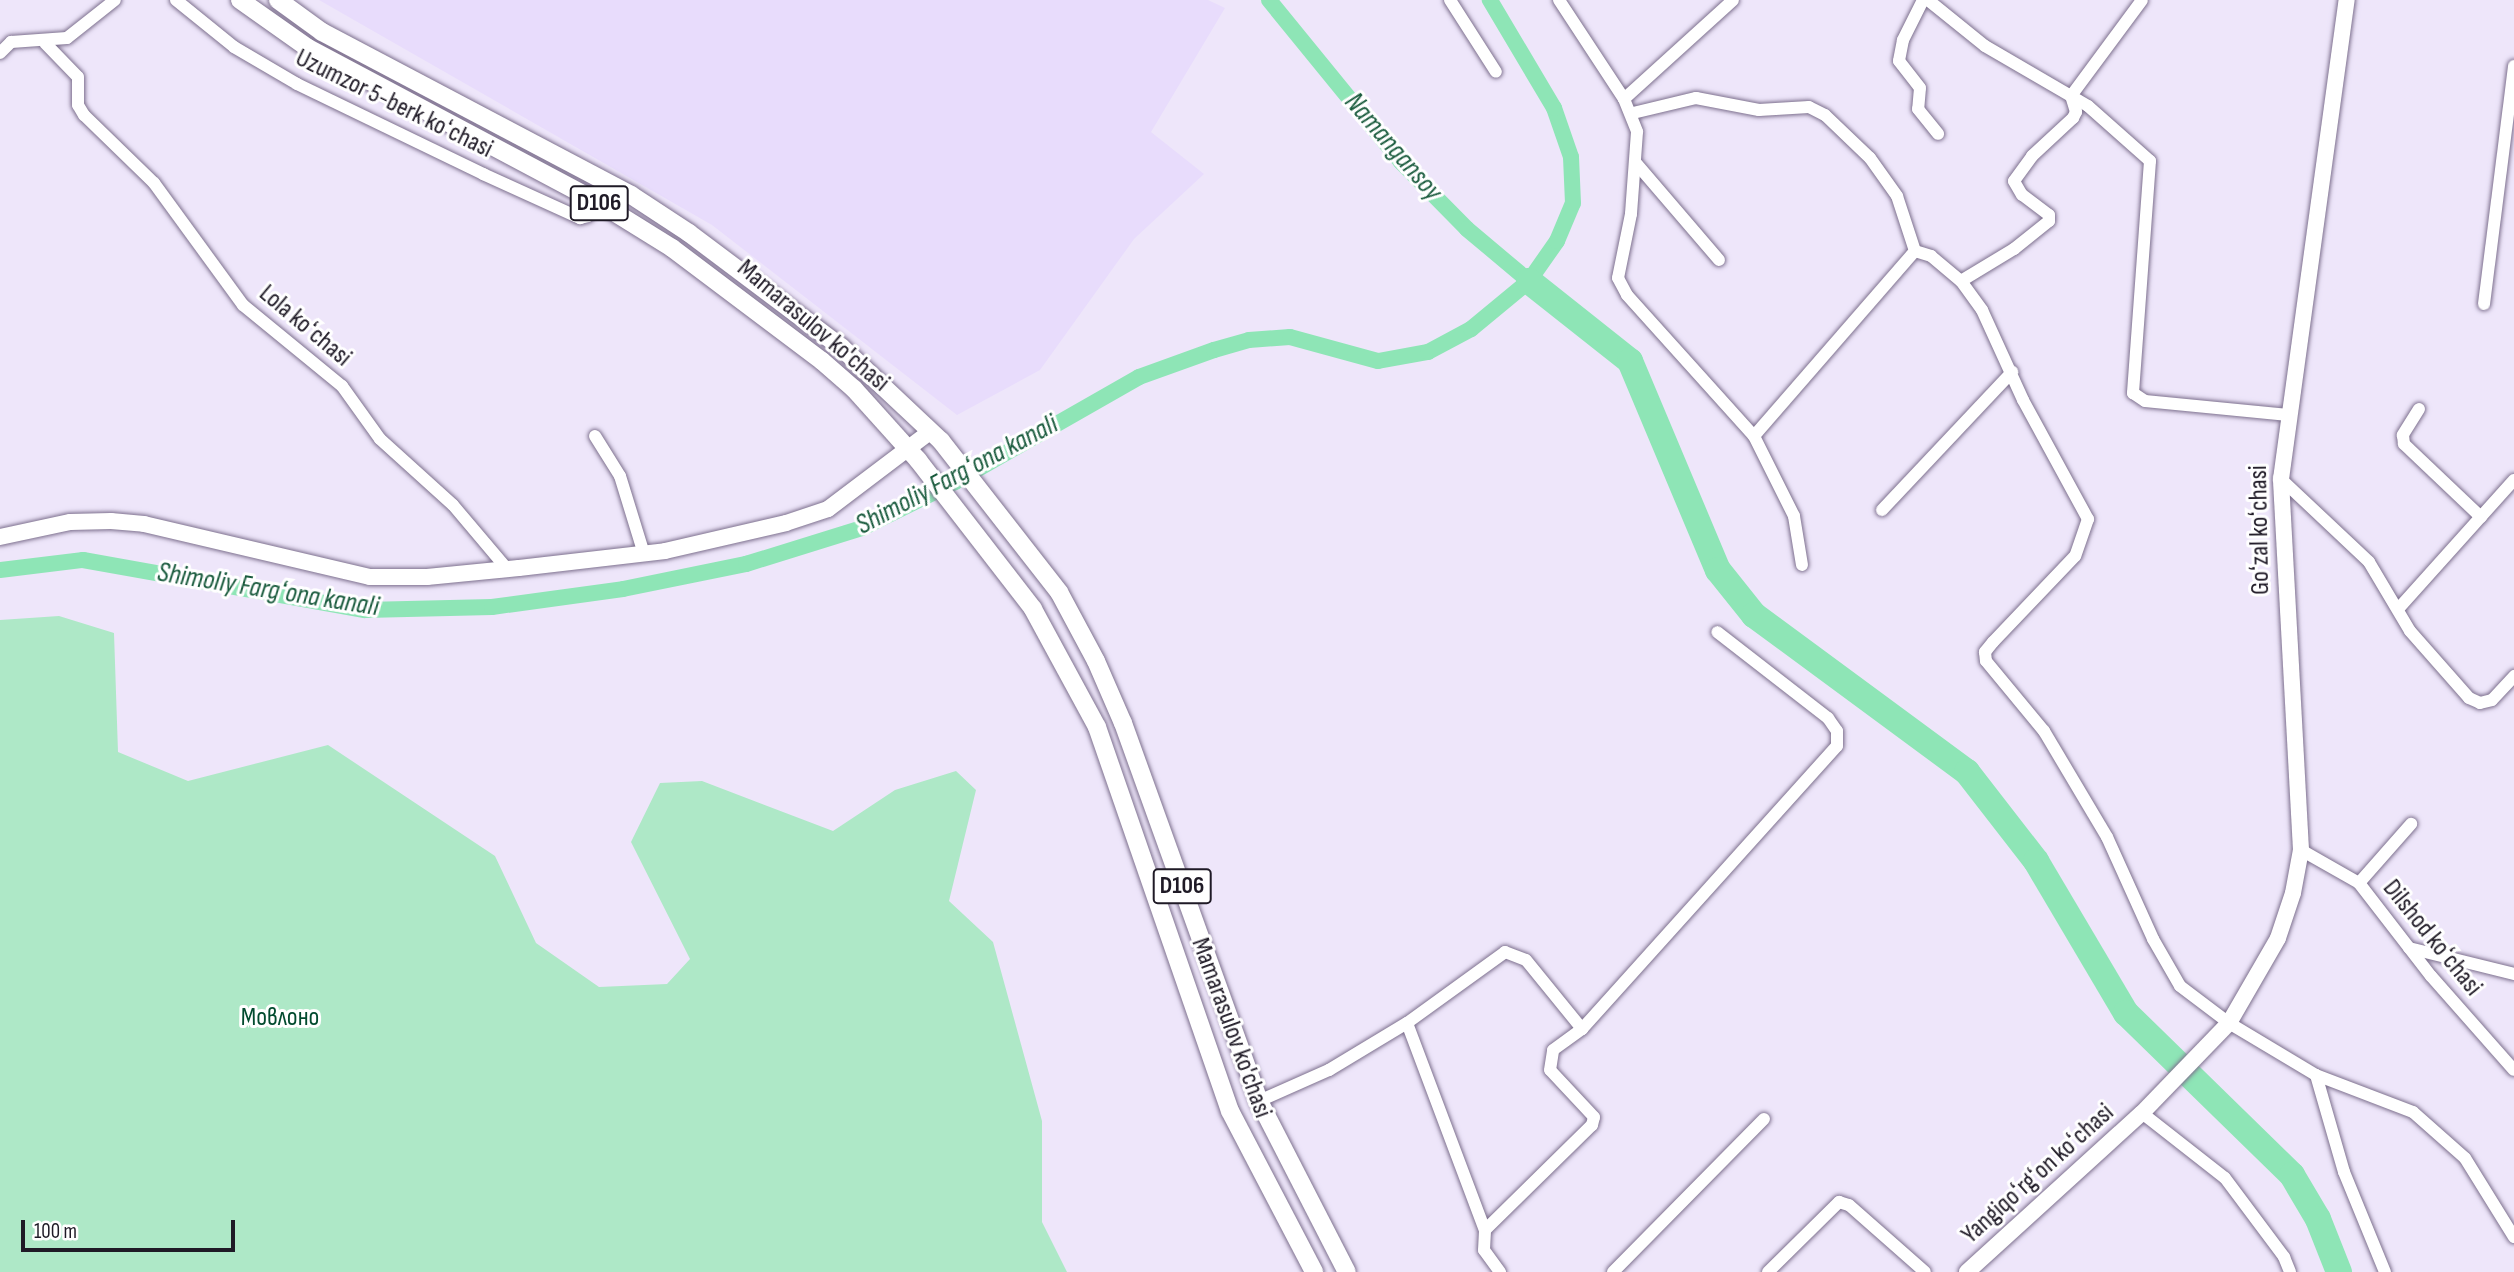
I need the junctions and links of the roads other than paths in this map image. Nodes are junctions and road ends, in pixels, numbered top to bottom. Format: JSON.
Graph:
{"nodes":[{"id":1,"x":115,"y":0,"type":"edge"},
{"id":2,"x":176,"y":0,"type":"edge"},
{"id":3,"x":240,"y":0,"type":"edge"},
{"id":4,"x":278,"y":0,"type":"edge"},
{"id":5,"x":1450,"y":0,"type":"edge"},
{"id":6,"x":1559,"y":0,"type":"edge"},
{"id":7,"x":1733,"y":0,"type":"edge"},
{"id":8,"x":1926,"y":0,"type":"edge"},
{"id":9,"x":2142,"y":0,"type":"edge"},
{"id":10,"x":2347,"y":0,"type":"edge"},
{"id":11,"x":45,"y":43,"type":"junction"},
{"id":12,"x":0,"y":53,"type":"edge"},
{"id":13,"x":2514,"y":66,"type":"edge"},
{"id":14,"x":1496,"y":72,"type":"dead end"},
{"id":15,"x":2071,"y":96,"type":"junction"},
{"id":16,"x":1624,"y":99,"type":"junction"},
{"id":17,"x":1633,"y":113,"type":"junction"},
{"id":18,"x":1938,"y":134,"type":"dead end"},
{"id":19,"x":1635,"y":162,"type":"junction"},
{"id":20,"x":598,"y":202,"type":"junction"},
{"id":21,"x":1915,"y":251,"type":"junction"},
{"id":22,"x":1719,"y":260,"type":"dead end"},
{"id":23,"x":1961,"y":281,"type":"junction"},
{"id":24,"x":2484,"y":304,"type":"dead end"},
{"id":25,"x":2012,"y":372,"type":"junction"},
{"id":26,"x":2419,"y":409,"type":"dead end"},
{"id":27,"x":2288,"y":415,"type":"junction"},
{"id":28,"x":595,"y":436,"type":"dead end"},
{"id":29,"x":936,"y":436,"type":"junction"},
{"id":30,"x":1754,"y":436,"type":"junction"},
{"id":31,"x":914,"y":455,"type":"junction"},
{"id":32,"x":2281,"y":479,"type":"junction"},
{"id":33,"x":2514,"y":480,"type":"edge"},
{"id":34,"x":1882,"y":510,"type":"dead end"},
{"id":35,"x":2481,"y":517,"type":"junction"},
{"id":36,"x":0,"y":537,"type":"edge"},
{"id":37,"x":644,"y":554,"type":"junction"},
{"id":38,"x":1802,"y":565,"type":"dead end"},
{"id":39,"x":508,"y":569,"type":"junction"},
{"id":40,"x":2399,"y":608,"type":"junction"},
{"id":41,"x":1717,"y":632,"type":"dead end"},
{"id":42,"x":2514,"y":677,"type":"edge"},
{"id":43,"x":2411,"y":824,"type":"dead end"},
{"id":44,"x":2301,"y":850,"type":"junction"},
{"id":45,"x":2359,"y":883,"type":"junction"},
{"id":46,"x":2409,"y":948,"type":"junction"},
{"id":47,"x":2514,"y":974,"type":"edge"},
{"id":48,"x":1407,"y":1023,"type":"junction"},
{"id":49,"x":2229,"y":1023,"type":"junction"},
{"id":50,"x":1582,"y":1029,"type":"junction"},
{"id":51,"x":2213,"y":1040,"type":"joint"},
{"id":52,"x":2514,"y":1070,"type":"edge"},
{"id":53,"x":2316,"y":1075,"type":"junction"},
{"id":54,"x":1259,"y":1101,"type":"junction"},
{"id":55,"x":2142,"y":1113,"type":"junction"},
{"id":56,"x":1764,"y":1119,"type":"dead end"},
{"id":57,"x":1485,"y":1230,"type":"junction"},
{"id":58,"x":2514,"y":1237,"type":"edge"},
{"id":59,"x":1314,"y":1272,"type":"edge"},
{"id":60,"x":1347,"y":1272,"type":"edge"},
{"id":61,"x":1500,"y":1272,"type":"edge"},
{"id":62,"x":1613,"y":1272,"type":"edge"},
{"id":63,"x":1768,"y":1272,"type":"edge"},
{"id":64,"x":1925,"y":1272,"type":"edge"},
{"id":65,"x":1967,"y":1272,"type":"edge"},
{"id":66,"x":2290,"y":1272,"type":"edge"},
{"id":67,"x":2385,"y":1272,"type":"edge"}],
"edges":[{"from":1,"to":11,"type":"street"},
{"from":2,"to":20,"type":"street","name":"Uzumzor 5-berk koʻchasi"},
{"from":3,"to":20,"type":"main road","name":"Mamarasulov ko'chasi","number":"D106"},
{"from":4,"to":29,"type":"main road","name":"Mamarasulov ko'chasi","number":"D106"},
{"from":5,"to":14,"type":"street"},
{"from":6,"to":16,"type":"street"},
{"from":7,"to":16,"type":"street"},
{"from":8,"to":15,"type":"street"},
{"from":8,"to":18,"type":"street"},
{"from":9,"to":15,"type":"street"},
{"from":10,"to":27,"type":"street","name":"Goʻzal koʻchasi"},
{"from":11,"to":12,"type":"street"},
{"from":11,"to":39,"type":"street","name":"Lola koʻchasi"},
{"from":13,"to":24,"type":"street"},
{"from":15,"to":23,"type":"street"},
{"from":15,"to":27,"type":"street"},
{"from":16,"to":17,"type":"street"},
{"from":17,"to":19,"type":"street"},
{"from":17,"to":21,"type":"street"},
{"from":19,"to":22,"type":"street"},
{"from":19,"to":30,"type":"street"},
{"from":20,"to":31,"type":"main road","name":"Mamarasulov ko'chasi","number":"D106"},
{"from":21,"to":23,"type":"street"},
{"from":21,"to":30,"type":"street"},
{"from":23,"to":25,"type":"street"},
{"from":25,"to":34,"type":"street"},
{"from":25,"to":49,"type":"street"},
{"from":26,"to":35,"type":"street"},
{"from":27,"to":32,"type":"street","name":"Goʻzal koʻchasi"},
{"from":28,"to":37,"type":"street"},
{"from":29,"to":31,"type":"street"},
{"from":29,"to":54,"type":"main road","name":"Mamarasulov ko'chasi","number":"D106"},
{"from":30,"to":38,"type":"street"},
{"from":31,"to":37,"type":"street"},
{"from":31,"to":59,"type":"main road","name":"Mamarasulov ko'chasi","number":"D106"},
{"from":32,"to":40,"type":"street"},
{"from":32,"to":44,"type":"street","name":"Goʻzal koʻchasi"},
{"from":33,"to":35,"type":"street"},
{"from":35,"to":40,"type":"street"},
{"from":36,"to":39,"type":"street"},
{"from":37,"to":39,"type":"street"},
{"from":40,"to":42,"type":"street"},
{"from":41,"to":50,"type":"street"},
{"from":43,"to":45,"type":"street"},
{"from":44,"to":45,"type":"street","name":"Dilshod koʻchasi"},
{"from":44,"to":49,"type":"street","name":"Goʻzal koʻchasi"},
{"from":45,"to":46,"type":"street","name":"Dilshod koʻchasi"},
{"from":46,"to":47,"type":"street"},
{"from":46,"to":52,"type":"street","name":"Dilshod koʻchasi"},
{"from":48,"to":50,"type":"street"},
{"from":48,"to":54,"type":"street"},
{"from":48,"to":57,"type":"street"},
{"from":49,"to":51,"type":"street","name":"Goʻzal koʻchasi"},
{"from":49,"to":53,"type":"street"},
{"from":50,"to":57,"type":"street"},
{"from":51,"to":55,"type":"street","name":"Yangiqoʻrgʻon koʻchasi"},
{"from":53,"to":58,"type":"street"},
{"from":53,"to":67,"type":"street"},
{"from":54,"to":60,"type":"main road","name":"Mamarasulov ko'chasi","number":"D106"},
{"from":55,"to":65,"type":"street","name":"Yangiqoʻrgʻon koʻchasi"},
{"from":55,"to":66,"type":"street"},
{"from":56,"to":62,"type":"street"},
{"from":57,"to":61,"type":"street"},
{"from":63,"to":64,"type":"street"}]}
